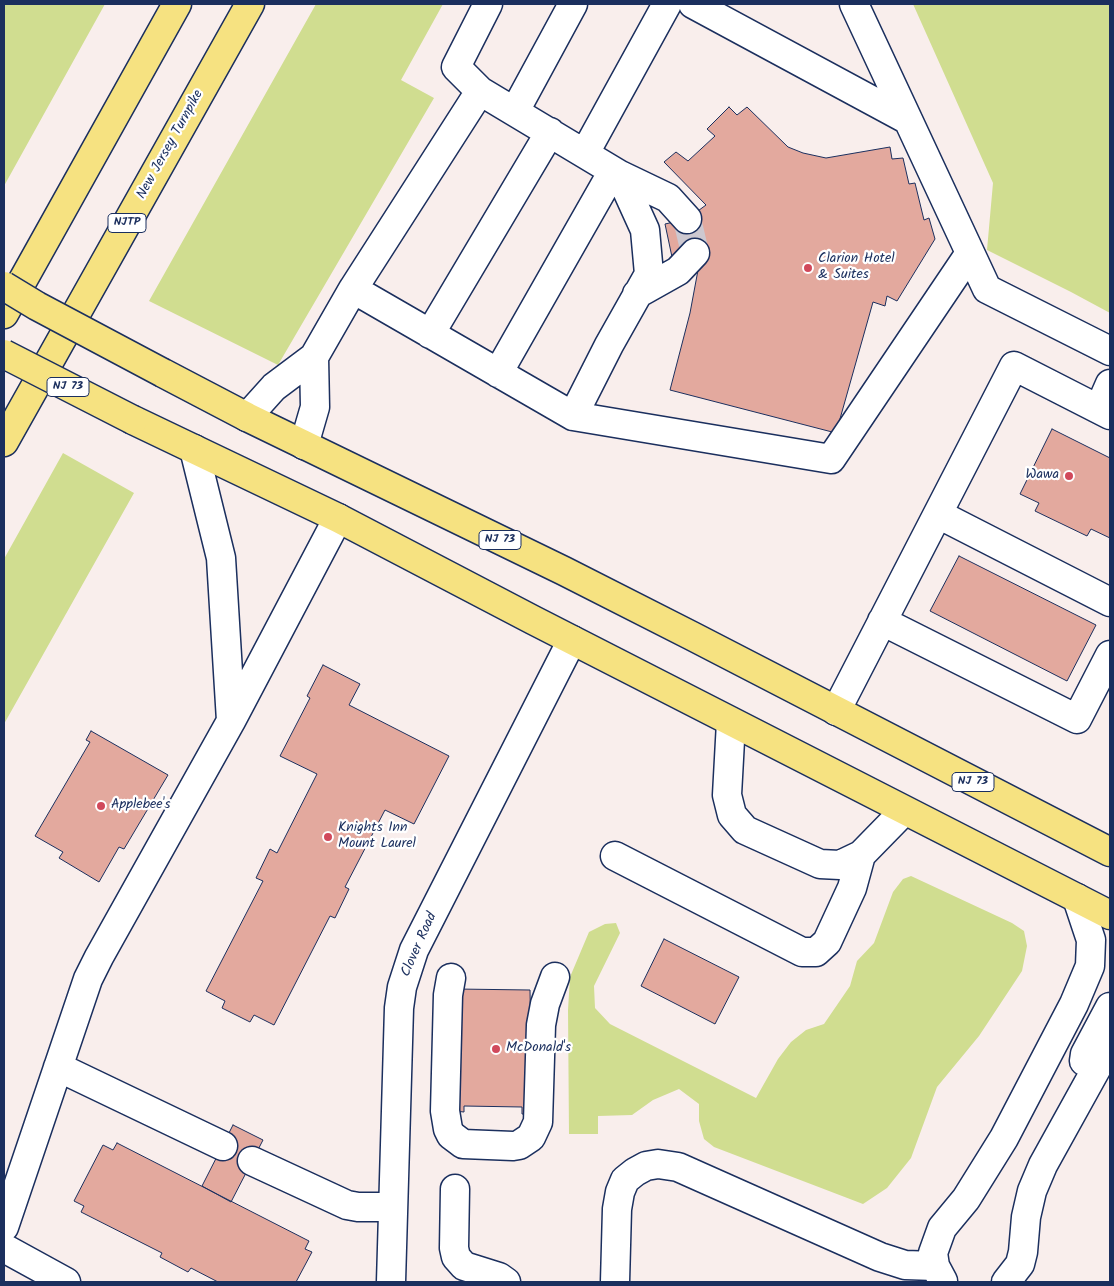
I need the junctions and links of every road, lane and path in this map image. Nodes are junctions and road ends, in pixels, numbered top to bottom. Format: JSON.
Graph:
{"nodes":[{"id":1,"x":177,"y":4,"type":"edge"},
{"id":2,"x":250,"y":4,"type":"edge"},
{"id":3,"x":488,"y":4,"type":"edge"},
{"id":4,"x":574,"y":4,"type":"edge"},
{"id":5,"x":667,"y":4,"type":"edge"},
{"id":6,"x":693,"y":4,"type":"edge"},
{"id":7,"x":854,"y":4,"type":"edge"},
{"id":8,"x":480,"y":90,"type":"junction"},
{"id":9,"x":515,"y":111,"type":"junction"},
{"id":10,"x":908,"y":120,"type":"junction"},
{"id":11,"x":550,"y":132,"type":"junction"},
{"id":12,"x":585,"y":153,"type":"junction"},
{"id":13,"x":616,"y":173,"type":"junction"},
{"id":14,"x":687,"y":219,"type":"tunnel mouth"},
{"id":15,"x":695,"y":252,"type":"dead end"},
{"id":16,"x":970,"y":253,"type":"junction"},
{"id":17,"x":4,"y":286,"type":"edge"},
{"id":18,"x":353,"y":289,"type":"junction"},
{"id":19,"x":4,"y":293,"type":"edge"},
{"id":20,"x":637,"y":294,"type":"junction"},
{"id":21,"x":37,"y":306,"type":"junction"},
{"id":22,"x":4,"y":314,"type":"edge"},
{"id":23,"x":430,"y":334,"type":"junction"},
{"id":24,"x":1110,"y":351,"type":"edge"},
{"id":25,"x":4,"y":354,"type":"edge"},
{"id":26,"x":314,"y":357,"type":"junction"},
{"id":27,"x":498,"y":373,"type":"junction"},
{"id":28,"x":1110,"y":384,"type":"edge"},
{"id":29,"x":1104,"y":412,"type":"edge"},
{"id":30,"x":573,"y":416,"type":"junction"},
{"id":31,"x":248,"y":417,"type":"junction"},
{"id":32,"x":4,"y":442,"type":"edge"},
{"id":33,"x":304,"y":445,"type":"junction"},
{"id":34,"x":194,"y":449,"type":"junction"},
{"id":35,"x":938,"y":514,"type":"junction"},
{"id":36,"x":338,"y":518,"type":"junction"},
{"id":37,"x":1110,"y":602,"type":"edge"},
{"id":38,"x":882,"y":621,"type":"junction"},
{"id":39,"x":572,"y":640,"type":"junction"},
{"id":40,"x":1110,"y":655,"type":"edge"},
{"id":41,"x":836,"y":711,"type":"junction"},
{"id":42,"x":231,"y":721,"type":"junction"},
{"id":43,"x":732,"y":722,"type":"junction"},
{"id":44,"x":904,"y":811,"type":"junction"},
{"id":45,"x":1110,"y":852,"type":"edge"},
{"id":46,"x":861,"y":855,"type":"junction"},
{"id":47,"x":615,"y":856,"type":"dead end"},
{"id":48,"x":1077,"y":898,"type":"junction"},
{"id":49,"x":1109,"y":911,"type":"edge"},
{"id":50,"x":555,"y":977,"type":"dead end"},
{"id":51,"x":451,"y":978,"type":"dead end"},
{"id":52,"x":1110,"y":1007,"type":"edge"},
{"id":53,"x":1110,"y":1044,"type":"edge"},
{"id":54,"x":58,"y":1067,"type":"junction"},
{"id":55,"x":1071,"y":1114,"type":"junction"},
{"id":56,"x":223,"y":1146,"type":"dead end"},
{"id":57,"x":252,"y":1161,"type":"dead end"},
{"id":58,"x":455,"y":1189,"type":"dead end"},
{"id":59,"x":393,"y":1207,"type":"junction"},
{"id":60,"x":4,"y":1227,"type":"edge"},
{"id":61,"x":4,"y":1248,"type":"edge"},
{"id":62,"x":940,"y":1274,"type":"edge"},
{"id":63,"x":66,"y":1282,"type":"edge"},
{"id":64,"x":391,"y":1282,"type":"edge"},
{"id":65,"x":506,"y":1282,"type":"edge"},
{"id":66,"x":615,"y":1282,"type":"edge"},
{"id":67,"x":1006,"y":1282,"type":"edge"}],
"edges":[{"from":1,"to":22,"type":"highway"},
{"from":2,"to":32,"type":"highway","name":"New Jersey Turnpike","number":"NJTP"},
{"from":3,"to":8,"type":"street"},
{"from":4,"to":9,"type":"street"},
{"from":5,"to":12,"type":"street"},
{"from":6,"to":10,"type":"street"},
{"from":7,"to":10,"type":"street"},
{"from":8,"to":9,"type":"street"},
{"from":8,"to":18,"type":"street"},
{"from":9,"to":11,"type":"street"},
{"from":10,"to":16,"type":"street"},
{"from":11,"to":12,"type":"street"},
{"from":11,"to":23,"type":"street"},
{"from":12,"to":13,"type":"street"},
{"from":13,"to":14,"type":"street"},
{"from":13,"to":20,"type":"street"},
{"from":13,"to":27,"type":"street"},
{"from":15,"to":20,"type":"street"},
{"from":16,"to":24,"type":"street"},
{"from":16,"to":30,"type":"street"},
{"from":17,"to":21,"type":"highway","bridge":true},
{"from":18,"to":23,"type":"street"},
{"from":18,"to":26,"type":"street"},
{"from":19,"to":21,"type":"highway","number":"NJ 73","bridge":true},
{"from":20,"to":30,"type":"street"},
{"from":21,"to":31,"type":"highway","number":"NJ 73","bridge":true},
{"from":23,"to":27,"type":"street"},
{"from":25,"to":34,"type":"highway","number":"NJ 73","bridge":true},
{"from":26,"to":31,"type":"street"},
{"from":26,"to":33,"type":"street"},
{"from":27,"to":30,"type":"street"},
{"from":28,"to":29,"type":"street"},
{"from":29,"to":35,"type":"street"},
{"from":31,"to":33,"type":"highway","number":"NJ 73"},
{"from":33,"to":41,"type":"highway","number":"NJ 73"},
{"from":34,"to":36,"type":"highway","number":"NJ 73"},
{"from":34,"to":42,"type":"street"},
{"from":35,"to":37,"type":"street"},
{"from":35,"to":38,"type":"street"},
{"from":36,"to":39,"type":"highway","number":"NJ 73"},
{"from":36,"to":42,"type":"street"},
{"from":38,"to":40,"type":"street"},
{"from":38,"to":41,"type":"street"},
{"from":39,"to":43,"type":"highway","number":"NJ 73"},
{"from":39,"to":59,"type":"street","name":"Clover Road"},
{"from":41,"to":45,"type":"highway","number":"NJ 73"},
{"from":42,"to":54,"type":"street"},
{"from":43,"to":44,"type":"highway","number":"NJ 73"},
{"from":43,"to":46,"type":"street"},
{"from":44,"to":46,"type":"street"},
{"from":44,"to":48,"type":"highway","number":"NJ 73"},
{"from":46,"to":47,"type":"street"},
{"from":48,"to":49,"type":"highway","number":"NJ 73"},
{"from":48,"to":62,"type":"street"},
{"from":50,"to":51,"type":"street"},
{"from":52,"to":55,"type":"street"},
{"from":53,"to":55,"type":"street"},
{"from":54,"to":56,"type":"street"},
{"from":54,"to":60,"type":"street"},
{"from":55,"to":67,"type":"street"},
{"from":57,"to":59,"type":"street"},
{"from":58,"to":65,"type":"street"},
{"from":59,"to":64,"type":"street","name":"Clover Road"},
{"from":61,"to":63,"type":"street"},
{"from":62,"to":66,"type":"street"}]}
